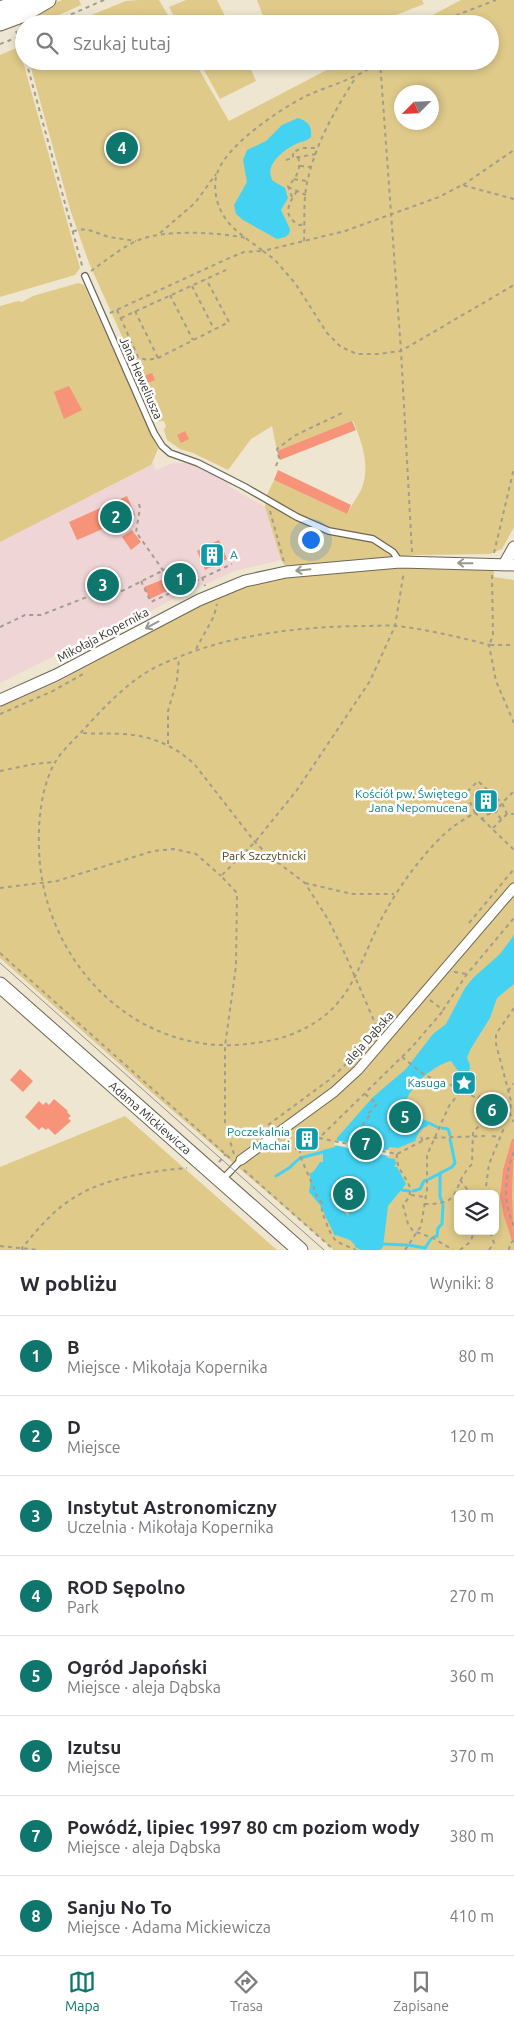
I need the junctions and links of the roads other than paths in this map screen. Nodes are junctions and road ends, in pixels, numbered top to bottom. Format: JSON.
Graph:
{"nodes":[{"id":1,"x":27,"y":0,"type":"edge"},
{"id":2,"x":48,"y":0,"type":"edge"},
{"id":3,"x":0,"y":9,"type":"edge"},
{"id":4,"x":21,"y":15,"type":"edge"},
{"id":5,"x":15,"y":17,"type":"edge"},
{"id":6,"x":0,"y":23,"type":"edge"},
{"id":7,"x":85,"y":276,"type":"road end"},
{"id":8,"x":514,"y":547,"type":"edge"},
{"id":9,"x":406,"y":562,"type":"junction"},
{"id":10,"x":509,"y":564,"type":"edge"},
{"id":11,"x":0,"y":700,"type":"edge"},
{"id":12,"x":514,"y":888,"type":"edge"},
{"id":13,"x":0,"y":985,"type":"edge"},
{"id":14,"x":239,"y":1162,"type":"joint"},
{"id":15,"x":221,"y":1181,"type":"junction"},
{"id":16,"x":300,"y":1250,"type":"edge"}],
"edges":[{"from":1,"to":3,"type":"main road"},
{"from":2,"to":4,"type":"main road"},
{"from":5,"to":6,"type":"main road"},
{"from":7,"to":9,"type":"lane","name":"Jana Heweliusza"},
{"from":8,"to":10,"type":"street"},
{"from":10,"to":9,"type":"street","name":"Mikołaja Kopernika","one_way":true},
{"from":9,"to":11,"type":"street","name":"Mikołaja Kopernika","one_way":true},
{"from":12,"to":14,"type":"street","name":"aleja Dąbska"},
{"from":13,"to":15,"type":"main road","name":"Adama Mickiewicza"},
{"from":14,"to":15,"type":"lane","name":"aleja Dąbska"},
{"from":15,"to":16,"type":"main road","name":"Adama Mickiewicza"}]}
